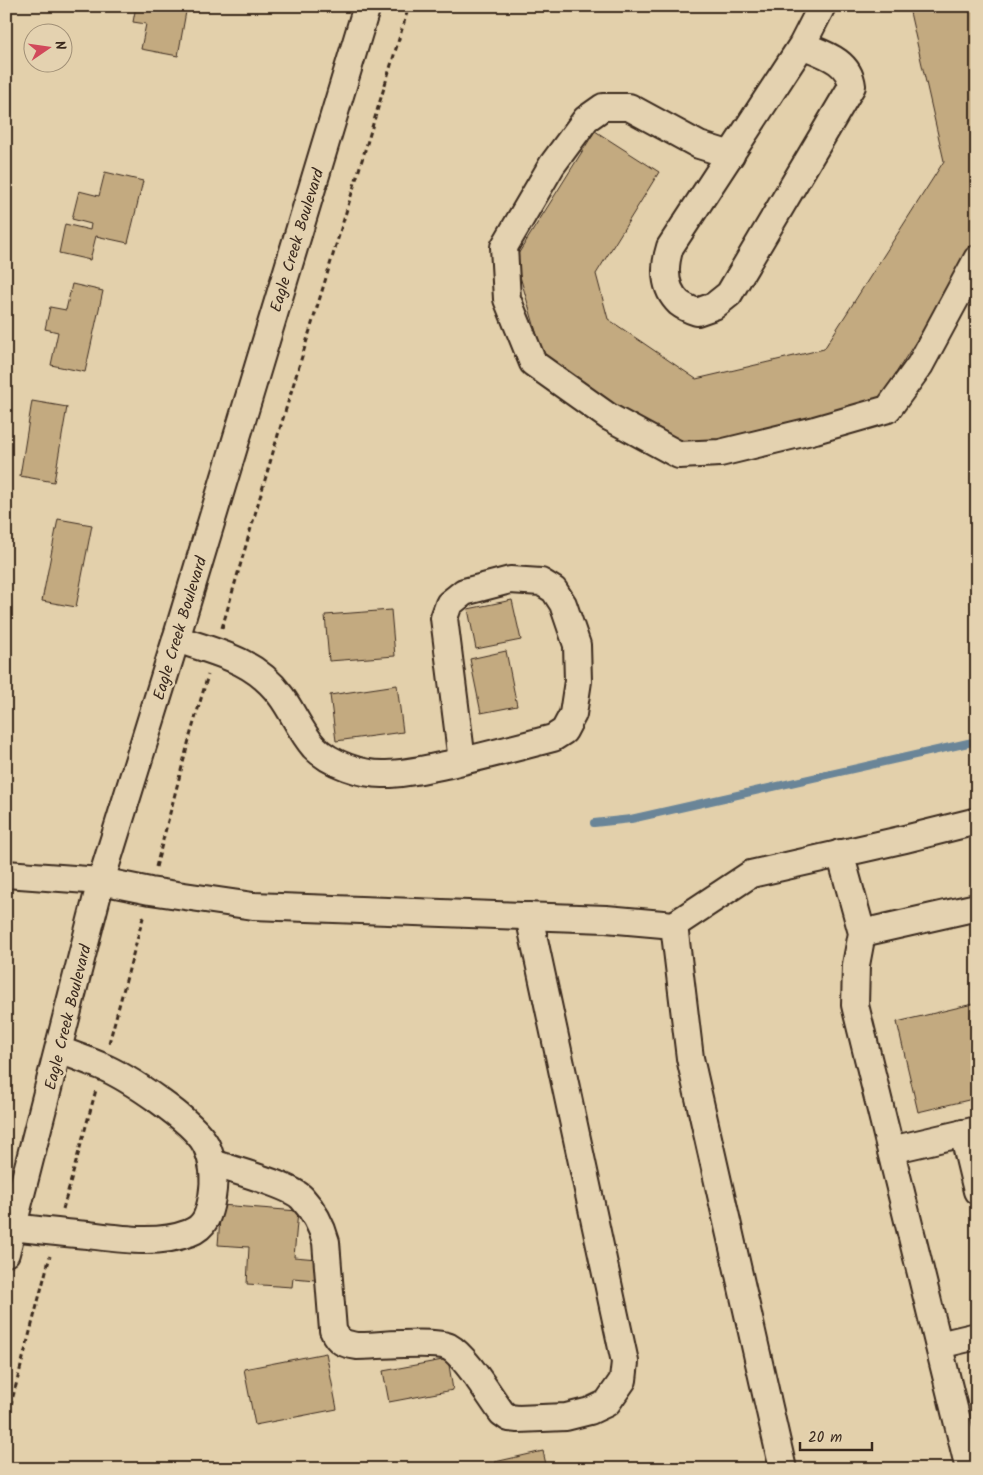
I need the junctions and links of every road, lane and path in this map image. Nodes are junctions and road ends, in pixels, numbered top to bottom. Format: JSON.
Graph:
{"nodes":[{"id":1,"x":367,"y":6,"type":"edge"},
{"id":2,"x":409,"y":6,"type":"edge"},
{"id":3,"x":822,"y":6,"type":"edge"},
{"id":4,"x":802,"y":44,"type":"junction"},
{"id":5,"x":731,"y":155,"type":"junction"},
{"id":6,"x":977,"y":259,"type":"edge"},
{"id":7,"x":176,"y":640,"type":"junction"},
{"id":8,"x":215,"y":652,"type":"junction"},
{"id":9,"x":462,"y":761,"type":"junction"},
{"id":10,"x":977,"y":821,"type":"edge"},
{"id":11,"x":840,"y":853,"type":"junction"},
{"id":12,"x":6,"y":874,"type":"edge"},
{"id":13,"x":101,"y":881,"type":"junction"},
{"id":14,"x":150,"y":891,"type":"junction"},
{"id":15,"x":977,"y":907,"type":"edge"},
{"id":16,"x":529,"y":916,"type":"junction"},
{"id":17,"x":674,"y":924,"type":"junction"},
{"id":18,"x":862,"y":933,"type":"junction"},
{"id":19,"x":59,"y":1050,"type":"junction"},
{"id":20,"x":102,"y":1066,"type":"junction"},
{"id":21,"x":970,"y":1131,"type":"edge"},
{"id":22,"x":891,"y":1150,"type":"junction"},
{"id":23,"x":213,"y":1163,"type":"junction"},
{"id":24,"x":977,"y":1191,"type":"edge"},
{"id":25,"x":13,"y":1227,"type":"junction"},
{"id":26,"x":57,"y":1232,"type":"junction"},
{"id":27,"x":6,"y":1253,"type":"edge"},
{"id":28,"x":977,"y":1336,"type":"edge"},
{"id":29,"x":939,"y":1345,"type":"junction"},
{"id":30,"x":6,"y":1423,"type":"edge"},
{"id":31,"x":783,"y":1469,"type":"edge"},
{"id":32,"x":969,"y":1469,"type":"edge"}],
"edges":[{"from":1,"to":7,"type":"street","name":"Eagle Creek Boulevard"},
{"from":2,"to":8,"type":"path"},
{"from":3,"to":4,"type":"street"},
{"from":4,"to":5,"type":"street"},
{"from":4,"to":5,"type":"street"},
{"from":5,"to":6,"type":"street"},
{"from":7,"to":8,"type":"street"},
{"from":7,"to":13,"type":"street","name":"Eagle Creek Boulevard"},
{"from":8,"to":9,"type":"street"},
{"from":8,"to":14,"type":"path"},
{"from":9,"to":9,"type":"street"},
{"from":10,"to":11,"type":"street"},
{"from":11,"to":17,"type":"street"},
{"from":11,"to":18,"type":"street"},
{"from":12,"to":13,"type":"street"},
{"from":13,"to":14,"type":"street"},
{"from":13,"to":19,"type":"street","name":"Eagle Creek Boulevard"},
{"from":14,"to":16,"type":"street"},
{"from":14,"to":20,"type":"path"},
{"from":15,"to":18,"type":"street"},
{"from":16,"to":17,"type":"street"},
{"from":16,"to":23,"type":"street"},
{"from":17,"to":31,"type":"street"},
{"from":18,"to":22,"type":"street"},
{"from":19,"to":20,"type":"street"},
{"from":19,"to":25,"type":"street","name":"Eagle Creek Boulevard"},
{"from":20,"to":23,"type":"street"},
{"from":20,"to":26,"type":"path"},
{"from":21,"to":22,"type":"street"},
{"from":21,"to":24,"type":"street"},
{"from":22,"to":29,"type":"street"},
{"from":23,"to":26,"type":"street"},
{"from":25,"to":26,"type":"street"},
{"from":25,"to":27,"type":"street","name":"Eagle Creek Boulevard"},
{"from":26,"to":30,"type":"path"},
{"from":28,"to":29,"type":"street"},
{"from":29,"to":32,"type":"street"}]}
